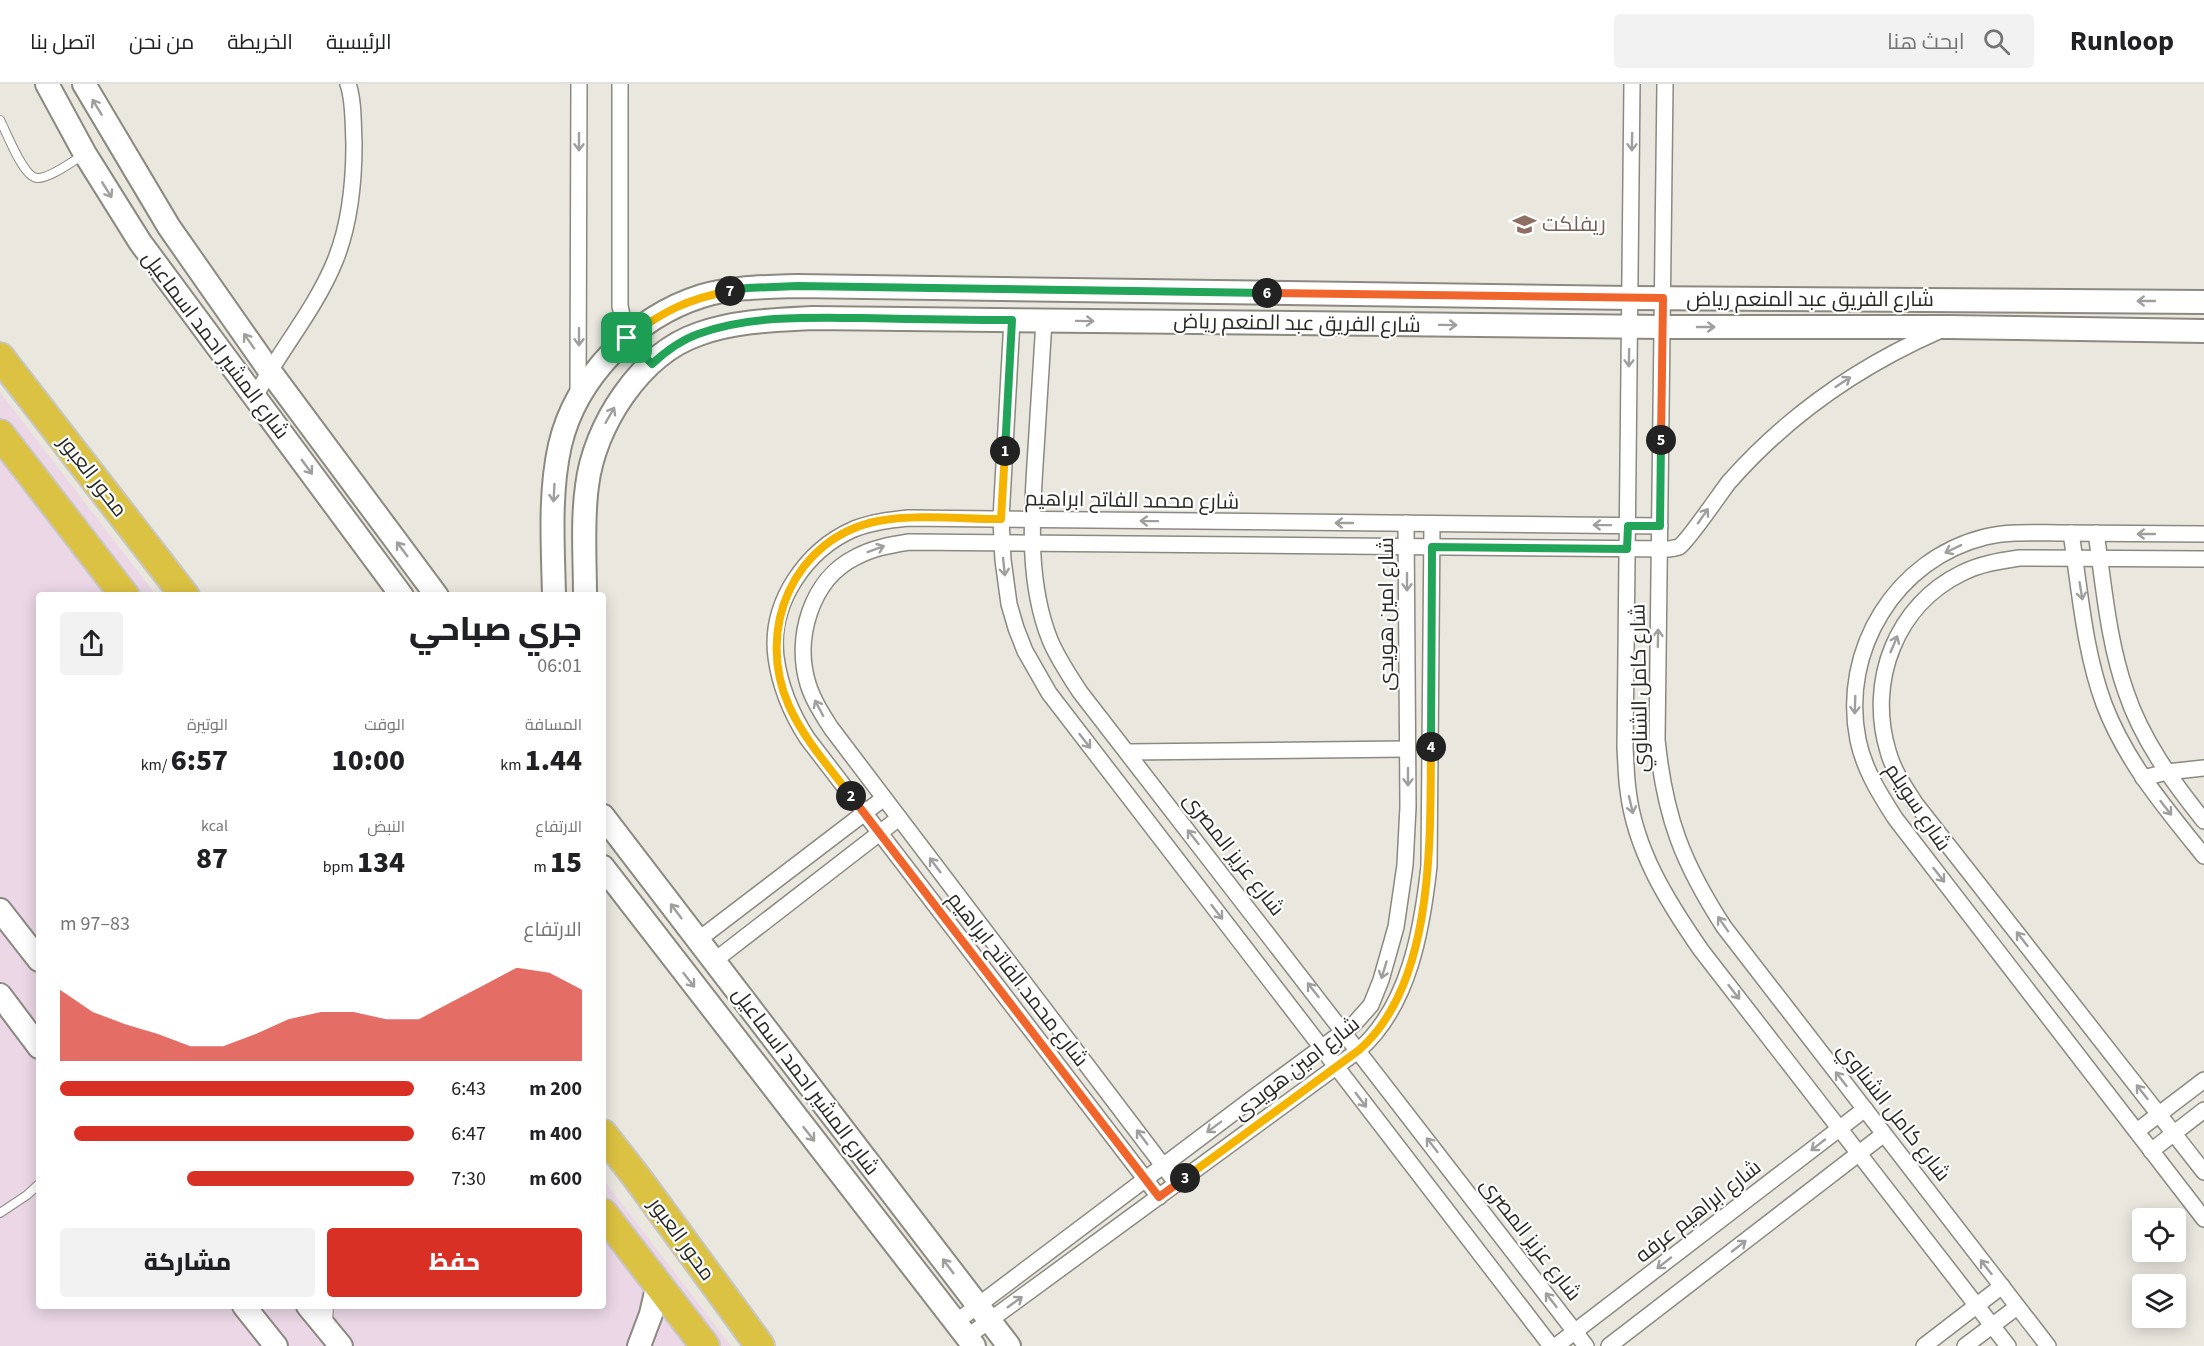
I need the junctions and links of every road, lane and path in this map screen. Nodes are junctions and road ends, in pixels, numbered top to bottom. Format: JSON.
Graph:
{"nodes":[{"id":1,"x":47,"y":84,"type":"edge"},
{"id":2,"x":84,"y":84,"type":"edge"},
{"id":3,"x":348,"y":84,"type":"edge"},
{"id":4,"x":579,"y":84,"type":"edge"},
{"id":5,"x":620,"y":84,"type":"edge"},
{"id":6,"x":1632,"y":84,"type":"edge"},
{"id":7,"x":1665,"y":84,"type":"edge"},
{"id":8,"x":0,"y":120,"type":"edge"},
{"id":9,"x":85,"y":154,"type":"junction"},
{"id":10,"x":1630,"y":298,"type":"junction"},
{"id":11,"x":1663,"y":298,"type":"junction"},
{"id":12,"x":2204,"y":302,"type":"edge"},
{"id":13,"x":1012,"y":320,"type":"junction"},
{"id":14,"x":1044,"y":321,"type":"junction"},
{"id":15,"x":1630,"y":327,"type":"junction"},
{"id":16,"x":1663,"y":327,"type":"junction"},
{"id":17,"x":1948,"y":327,"type":"junction"},
{"id":18,"x":2204,"y":331,"type":"edge"},
{"id":19,"x":627,"y":338,"type":"junction"},
{"id":20,"x":0,"y":357,"type":"edge"},
{"id":21,"x":652,"y":364,"type":"junction"},
{"id":22,"x":269,"y":370,"type":"junction"},
{"id":23,"x":255,"y":397,"type":"junction"},
{"id":24,"x":578,"y":398,"type":"junction"},
{"id":25,"x":0,"y":434,"type":"edge"},
{"id":26,"x":560,"y":445,"type":"junction"},
{"id":27,"x":594,"y":454,"type":"junction"},
{"id":28,"x":1001,"y":519,"type":"junction"},
{"id":29,"x":1032,"y":519,"type":"junction"},
{"id":30,"x":1406,"y":523,"type":"junction"},
{"id":31,"x":1432,"y":524,"type":"junction"},
{"id":32,"x":1628,"y":526,"type":"junction"},
{"id":33,"x":1660,"y":526,"type":"junction"},
{"id":34,"x":2071,"y":534,"type":"junction"},
{"id":35,"x":2096,"y":534,"type":"junction"},
{"id":36,"x":2204,"y":534,"type":"edge"},
{"id":37,"x":1001,"y":542,"type":"junction"},
{"id":38,"x":1032,"y":543,"type":"junction"},
{"id":39,"x":1406,"y":547,"type":"junction"},
{"id":40,"x":1432,"y":547,"type":"junction"},
{"id":41,"x":1627,"y":549,"type":"junction"},
{"id":42,"x":1660,"y":549,"type":"junction"},
{"id":43,"x":2100,"y":558,"type":"junction"},
{"id":44,"x":2075,"y":559,"type":"junction"},
{"id":45,"x":2204,"y":559,"type":"edge"},
{"id":46,"x":122,"y":592,"type":"edge"},
{"id":47,"x":182,"y":592,"type":"edge"},
{"id":48,"x":399,"y":592,"type":"edge"},
{"id":49,"x":434,"y":592,"type":"edge"},
{"id":50,"x":554,"y":592,"type":"edge"},
{"id":51,"x":585,"y":592,"type":"edge"},
{"id":52,"x":1407,"y":749,"type":"junction"},
{"id":53,"x":1127,"y":752,"type":"junction"},
{"id":54,"x":2204,"y":768,"type":"edge"},
{"id":55,"x":2167,"y":772,"type":"junction"},
{"id":56,"x":2143,"y":778,"type":"junction"},
{"id":57,"x":884,"y":798,"type":"junction"},
{"id":58,"x":864,"y":813,"type":"junction"},
{"id":59,"x":899,"y":818,"type":"junction"},
{"id":60,"x":606,"y":820,"type":"edge"},
{"id":61,"x":2204,"y":821,"type":"edge"},
{"id":62,"x":880,"y":832,"type":"junction"},
{"id":63,"x":2204,"y":856,"type":"edge"},
{"id":64,"x":606,"y":871,"type":"edge"},
{"id":65,"x":777,"y":880,"type":"junction"},
{"id":66,"x":792,"y":900,"type":"junction"},
{"id":67,"x":0,"y":910,"type":"edge"},
{"id":68,"x":698,"y":940,"type":"junction"},
{"id":69,"x":36,"y":956,"type":"edge"},
{"id":70,"x":714,"y":961,"type":"junction"},
{"id":71,"x":0,"y":995,"type":"edge"},
{"id":72,"x":1345,"y":1031,"type":"junction"},
{"id":73,"x":36,"y":1043,"type":"edge"},
{"id":74,"x":1321,"y":1048,"type":"junction"},
{"id":75,"x":1359,"y":1050,"type":"junction"},
{"id":76,"x":1336,"y":1067,"type":"junction"},
{"id":77,"x":2204,"y":1080,"type":"edge"},
{"id":78,"x":1252,"y":1098,"type":"junction"},
{"id":79,"x":1113,"y":1100,"type":"junction"},
{"id":80,"x":1864,"y":1109,"type":"junction"},
{"id":81,"x":2204,"y":1110,"type":"edge"},
{"id":82,"x":1095,"y":1113,"type":"junction"},
{"id":83,"x":2159,"y":1114,"type":"junction"},
{"id":84,"x":1267,"y":1118,"type":"junction"},
{"id":85,"x":1840,"y":1128,"type":"junction"},
{"id":86,"x":2137,"y":1131,"type":"junction"},
{"id":87,"x":2174,"y":1133,"type":"junction"},
{"id":88,"x":1884,"y":1134,"type":"junction"},
{"id":89,"x":606,"y":1138,"type":"edge"},
{"id":90,"x":2151,"y":1150,"type":"junction"},
{"id":91,"x":1859,"y":1153,"type":"junction"},
{"id":92,"x":1163,"y":1165,"type":"junction"},
{"id":93,"x":2204,"y":1172,"type":"edge"},
{"id":94,"x":1145,"y":1179,"type":"junction"},
{"id":95,"x":1177,"y":1184,"type":"junction"},
{"id":96,"x":36,"y":1187,"type":"edge"},
{"id":97,"x":1159,"y":1197,"type":"junction"},
{"id":98,"x":0,"y":1213,"type":"edge"},
{"id":99,"x":606,"y":1217,"type":"edge"},
{"id":100,"x":2204,"y":1219,"type":"edge"},
{"id":101,"x":658,"y":1284,"type":"junction"},
{"id":102,"x":2002,"y":1286,"type":"junction"},
{"id":103,"x":1977,"y":1305,"type":"junction"},
{"id":104,"x":2018,"y":1307,"type":"junction"},
{"id":105,"x":246,"y":1309,"type":"edge"},
{"id":106,"x":311,"y":1309,"type":"edge"},
{"id":107,"x":330,"y":1309,"type":"edge"},
{"id":108,"x":984,"y":1313,"type":"junction"},
{"id":109,"x":1992,"y":1326,"type":"junction"},
{"id":110,"x":1575,"y":1332,"type":"junction"},
{"id":111,"x":966,"y":1335,"type":"edge"},
{"id":112,"x":335,"y":1338,"type":"edge"},
{"id":113,"x":276,"y":1346,"type":"edge"},
{"id":114,"x":639,"y":1346,"type":"edge"},
{"id":115,"x":705,"y":1346,"type":"edge"},
{"id":116,"x":760,"y":1346,"type":"edge"},
{"id":117,"x":1009,"y":1346,"type":"edge"},
{"id":118,"x":1551,"y":1346,"type":"edge"},
{"id":119,"x":1556,"y":1346,"type":"edge"},
{"id":120,"x":1586,"y":1346,"type":"edge"},
{"id":121,"x":1609,"y":1346,"type":"edge"},
{"id":122,"x":1924,"y":1346,"type":"edge"},
{"id":123,"x":1965,"y":1346,"type":"edge"},
{"id":124,"x":2008,"y":1346,"type":"edge"},
{"id":125,"x":2048,"y":1346,"type":"edge"}],
"edges":[{"from":1,"to":9,"type":"street","name":"شارع المشير احمد اسماعيل"},
{"from":22,"to":2,"type":"street","name":"شارع المشير احمد اسماعيل","one_way":true},
{"from":3,"to":22,"type":"street"},
{"from":4,"to":24,"type":"street","one_way":true},
{"from":5,"to":19,"type":"street"},
{"from":6,"to":10,"type":"street","name":"شارع كامل الشناوي","one_way":true},
{"from":7,"to":11,"type":"street","name":"شارع كامل الشناوي"},
{"from":8,"to":9,"type":"lane"},
{"from":9,"to":23,"type":"street","name":"شارع المشير احمد اسماعيل","one_way":true},
{"from":10,"to":11,"type":"street","name":"شارع الفريق عبد المنعم رياض"},
{"from":10,"to":15,"type":"street","name":"شارع كامل الشناوي"},
{"from":10,"to":19,"type":"street","name":"شارع الفريق عبد المنعم رياض"},
{"from":12,"to":11,"type":"street","name":"شارع الفريق عبد المنعم رياض","one_way":true},
{"from":11,"to":16,"type":"street","name":"شارع كامل الشناوي"},
{"from":13,"to":14,"type":"street","name":"شارع الفريق عبد المنعم رياض"},
{"from":13,"to":21,"type":"street","name":"شارع الفريق عبد المنعم رياض"},
{"from":13,"to":28,"type":"street"},
{"from":14,"to":15,"type":"street","name":"شارع الفريق عبد المنعم رياض","one_way":true},
{"from":14,"to":29,"type":"street","name":"شارع عزيز المصرى"},
{"from":15,"to":16,"type":"street","name":"شارع الفريق عبد المنعم رياض"},
{"from":15,"to":32,"type":"street","name":"شارع كامل الشناوي","one_way":true},
{"from":16,"to":17,"type":"street","name":"شارع الفريق عبد المنعم رياض","one_way":true},
{"from":16,"to":33,"type":"street","name":"شارع كامل الشناوي"},
{"from":17,"to":18,"type":"street","name":"شارع الفريق عبد المنعم رياض"},
{"from":42,"to":17,"type":"street","one_way":true},
{"from":19,"to":21,"type":"street"},
{"from":19,"to":24,"type":"street","name":"شارع الفريق عبد المنعم رياض"},
{"from":20,"to":47,"type":"highway","name":"محور العبور"},
{"from":27,"to":21,"type":"street","name":"شارع الفريق عبد المنعم رياض","one_way":true},
{"from":22,"to":23,"type":"street"},
{"from":49,"to":22,"type":"street","name":"شارع المشير احمد اسماعيل","one_way":true},
{"from":23,"to":48,"type":"street","name":"شارع المشير احمد اسماعيل","one_way":true},
{"from":24,"to":26,"type":"street","name":"شارع الفريق عبد المنعم رياض"},
{"from":25,"to":46,"type":"highway"},
{"from":26,"to":27,"type":"street"},
{"from":26,"to":50,"type":"street","name":"شارع الفريق عبد المنعم رياض","one_way":true},
{"from":27,"to":51,"type":"street","name":"شارع الفريق عبد المنعم رياض"},
{"from":28,"to":29,"type":"street","name":"شارع محمد الفاتح ابراهيم"},
{"from":28,"to":37,"type":"street"},
{"from":28,"to":58,"type":"street","name":"شارع محمد الفاتح ابراهيم"},
{"from":30,"to":29,"type":"street","name":"شارع محمد الفاتح ابراهيم","one_way":true},
{"from":29,"to":38,"type":"street","name":"شارع عزيز المصرى"},
{"from":30,"to":31,"type":"street","name":"شارع محمد الفاتح ابراهيم"},
{"from":30,"to":39,"type":"street","name":"شارع امين هويدى"},
{"from":32,"to":31,"type":"street","name":"شارع محمد الفاتح ابراهيم","one_way":true},
{"from":31,"to":40,"type":"street","name":"شارع امين هويدى"},
{"from":32,"to":33,"type":"street","name":"شارع محمد الفاتح ابراهيم"},
{"from":32,"to":41,"type":"street","name":"شارع كامل الشناوي"},
{"from":33,"to":42,"type":"street","name":"شارع كامل الشناوي"},
{"from":34,"to":35,"type":"street","name":"شارع سويلم"},
{"from":34,"to":44,"type":"street"},
{"from":34,"to":86,"type":"street","name":"شارع سويلم","one_way":true},
{"from":36,"to":35,"type":"street","name":"شارع سويلم","one_way":true},
{"from":35,"to":43,"type":"street"},
{"from":37,"to":38,"type":"street","name":"شارع محمد الفاتح ابراهيم"},
{"from":57,"to":37,"type":"street","name":"شارع محمد الفاتح ابراهيم","one_way":true},
{"from":37,"to":74,"type":"street","one_way":true},
{"from":38,"to":39,"type":"street","name":"شارع محمد الفاتح ابراهيم"},
{"from":38,"to":53,"type":"street","name":"شارع عزيز المصرى"},
{"from":39,"to":40,"type":"street","name":"شارع محمد الفاتح ابراهيم"},
{"from":39,"to":52,"type":"street","name":"شارع امين هويدى","one_way":true},
{"from":40,"to":41,"type":"street","name":"شارع محمد الفاتح ابراهيم"},
{"from":40,"to":75,"type":"street","name":"شارع امين هويدى"},
{"from":41,"to":42,"type":"street","name":"شارع محمد الفاتح ابراهيم"},
{"from":41,"to":85,"type":"street","name":"شارع كامل الشناوي","one_way":true},
{"from":80,"to":42,"type":"street","name":"شارع كامل الشناوي","one_way":true},
{"from":43,"to":44,"type":"street","name":"شارع سويلم"},
{"from":43,"to":45,"type":"street","name":"شارع سويلم"},
{"from":43,"to":55,"type":"street"},
{"from":44,"to":56,"type":"street","one_way":true},
{"from":83,"to":44,"type":"street","name":"شارع سويلم","one_way":true},
{"from":52,"to":53,"type":"street"},
{"from":52,"to":72,"type":"street","name":"شارع امين هويدى","one_way":true},
{"from":72,"to":53,"type":"street","name":"شارع عزيز المصرى","one_way":true},
{"from":54,"to":55,"type":"street"},
{"from":55,"to":56,"type":"street"},
{"from":55,"to":61,"type":"street"},
{"from":56,"to":63,"type":"street","one_way":true},
{"from":57,"to":58,"type":"street"},
{"from":57,"to":59,"type":"street","name":"شارع محمد الفاتح ابراهيم"},
{"from":58,"to":62,"type":"street","name":"شارع محمد الفاتح ابراهيم"},
{"from":58,"to":65,"type":"street"},
{"from":59,"to":62,"type":"street"},
{"from":79,"to":59,"type":"street","name":"شارع محمد الفاتح ابراهيم","one_way":true},
{"from":68,"to":60,"type":"street","name":"شارع المشير احمد اسماعيل","one_way":true},
{"from":62,"to":66,"type":"street"},
{"from":62,"to":82,"type":"street","name":"شارع محمد الفاتح ابراهيم"},
{"from":64,"to":111,"type":"street","name":"شارع المشير احمد اسماعيل","one_way":true},
{"from":65,"to":66,"type":"street"},
{"from":65,"to":68,"type":"street"},
{"from":66,"to":70,"type":"street"},
{"from":67,"to":69,"type":"street"},
{"from":68,"to":70,"type":"street","name":"شارع المشير احمد اسماعيل"},
{"from":108,"to":70,"type":"street","name":"شارع المشير احمد اسماعيل","one_way":true},
{"from":71,"to":73,"type":"street"},
{"from":72,"to":74,"type":"street","name":"شارع امين هويدى"},
{"from":72,"to":75,"type":"street","name":"شارع عزيز المصرى"},
{"from":74,"to":76,"type":"street"},
{"from":74,"to":78,"type":"street","name":"شارع امين هويدى"},
{"from":75,"to":76,"type":"street","name":"شارع امين هويدى"},
{"from":110,"to":75,"type":"street","name":"شارع عزيز المصرى","one_way":true},
{"from":76,"to":84,"type":"street","name":"شارع امين هويدى"},
{"from":76,"to":118,"type":"street","one_way":true},
{"from":77,"to":83,"type":"street"},
{"from":78,"to":84,"type":"street"},
{"from":78,"to":92,"type":"street","name":"شارع امين هويدى","one_way":true},
{"from":79,"to":82,"type":"street"},
{"from":92,"to":79,"type":"street","name":"شارع محمد الفاتح ابراهيم","one_way":true},
{"from":80,"to":85,"type":"street","name":"شارع ابراهيم عرفه"},
{"from":80,"to":88,"type":"street","name":"شارع كامل الشناوي"},
{"from":81,"to":87,"type":"street"},
{"from":82,"to":94,"type":"street","name":"شارع محمد الفاتح ابراهيم"},
{"from":83,"to":86,"type":"street"},
{"from":83,"to":87,"type":"street","name":"شارع سويلم"},
{"from":84,"to":95,"type":"street","name":"شارع امين هويدى"},
{"from":85,"to":91,"type":"street","name":"شارع كامل الشناوي"},
{"from":85,"to":110,"type":"street","name":"شارع ابراهيم عرفه","one_way":true},
{"from":86,"to":90,"type":"street","name":"شارع سويلم"},
{"from":87,"to":90,"type":"street"},
{"from":87,"to":93,"type":"street","name":"شارع سويلم"},
{"from":88,"to":91,"type":"street"},
{"from":102,"to":88,"type":"street","name":"شارع كامل الشناوي","one_way":true},
{"from":89,"to":116,"type":"highway","name":"محور العبور"},
{"from":90,"to":100,"type":"street","name":"شارع سويلم"},
{"from":91,"to":103,"type":"street","name":"شارع كامل الشناوي"},
{"from":121,"to":91,"type":"street","one_way":true},
{"from":92,"to":94,"type":"street","name":"شارع امين هويدى"},
{"from":92,"to":95,"type":"street","name":"شارع محمد الفاتح ابراهيم"},
{"from":94,"to":97,"type":"street","name":"شارع محمد الفاتح ابراهيم"},
{"from":94,"to":108,"type":"street","name":"شارع امين هويدى"},
{"from":95,"to":97,"type":"street","name":"شارع امين هويدى"},
{"from":96,"to":98,"type":"lane"},
{"from":108,"to":97,"type":"street","name":"شارع امين هويدى","one_way":true},
{"from":99,"to":101,"type":"highway"},
{"from":101,"to":114,"type":"street"},
{"from":101,"to":115,"type":"highway"},
{"from":102,"to":103,"type":"street"},
{"from":102,"to":104,"type":"street","name":"شارع كامل الشناوي"},
{"from":103,"to":109,"type":"street","name":"شارع كامل الشناوي"},
{"from":103,"to":122,"type":"street"},
{"from":104,"to":109,"type":"street"},
{"from":104,"to":125,"type":"street","name":"شارع كامل الشناوي"},
{"from":105,"to":113,"type":"street"},
{"from":106,"to":112,"type":"street"},
{"from":107,"to":112,"type":"lane"},
{"from":108,"to":111,"type":"street","name":"شارع امين هويدى"},
{"from":108,"to":117,"type":"street","name":"شارع المشير احمد اسماعيل"},
{"from":109,"to":123,"type":"street"},
{"from":109,"to":124,"type":"street","name":"شارع كامل الشناوي"},
{"from":110,"to":119,"type":"street","name":"شارع ابراهيم عرفه"},
{"from":110,"to":120,"type":"street","name":"شارع عزيز المصرى"}]}
